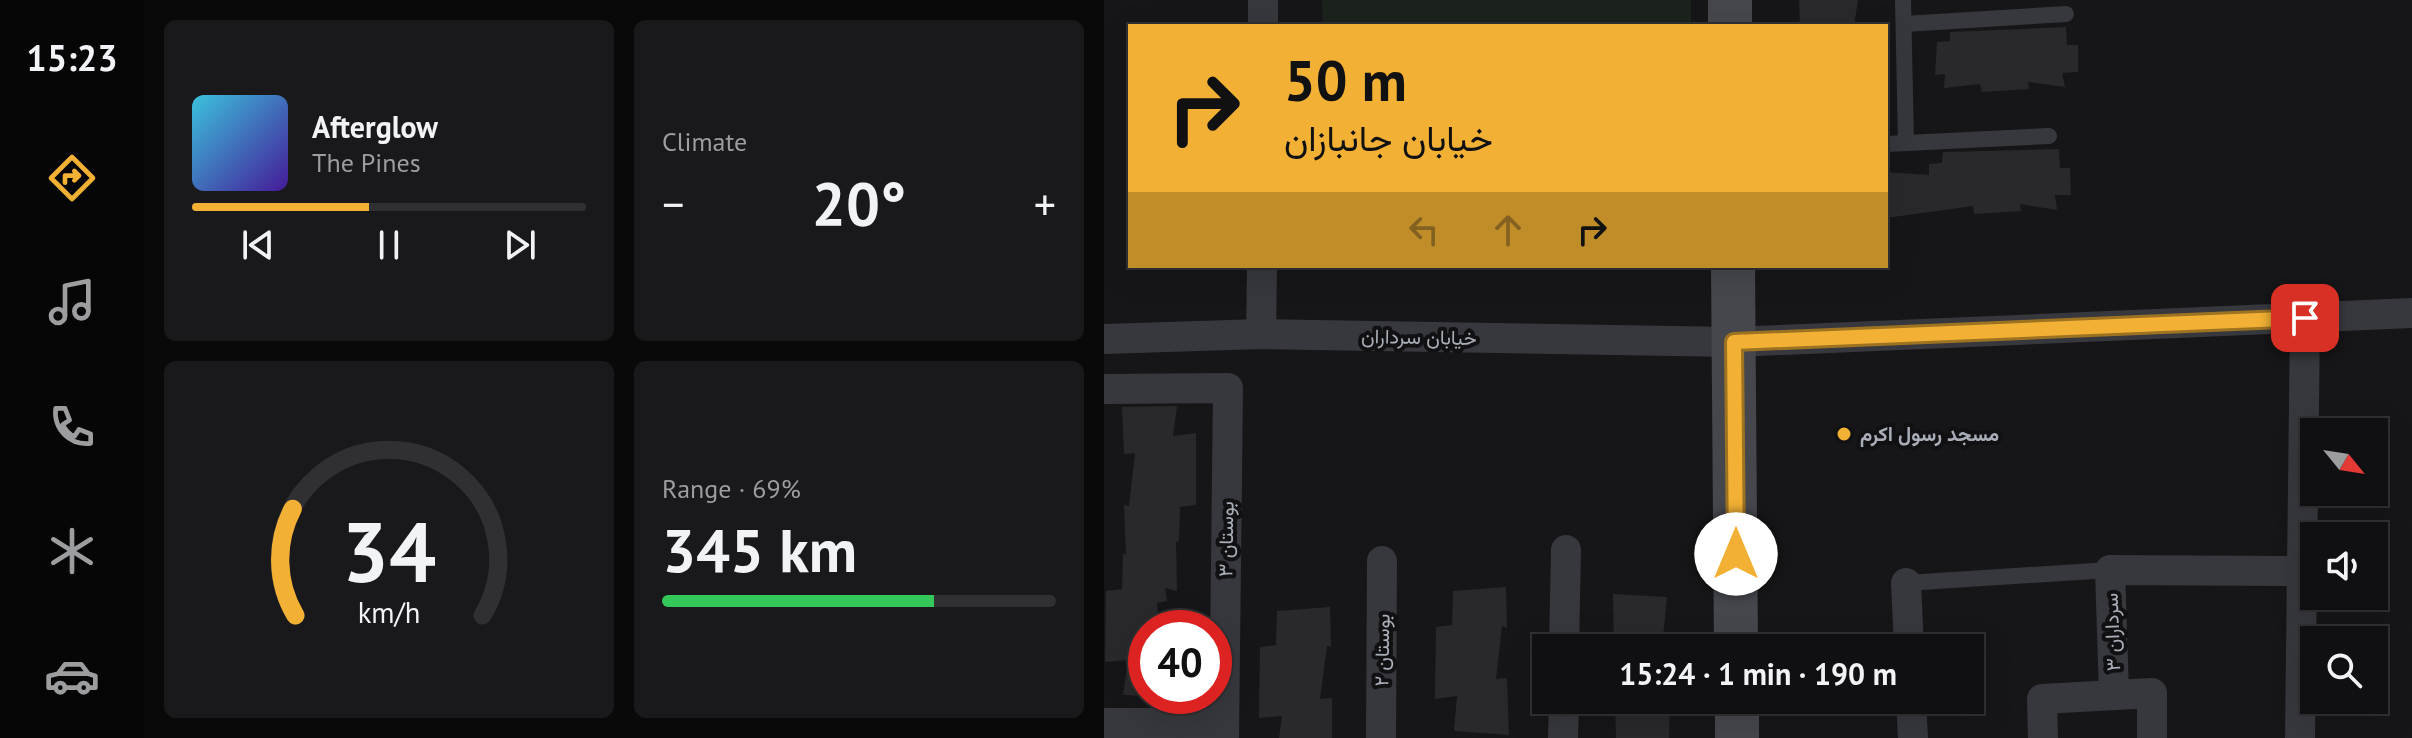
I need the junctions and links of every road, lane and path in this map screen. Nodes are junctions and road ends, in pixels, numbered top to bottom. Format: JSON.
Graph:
{"nodes":[{"id":1,"x":1263,"y":0,"type":"edge"},
{"id":2,"x":1730,"y":0,"type":"edge"},
{"id":3,"x":1903,"y":0,"type":"edge"},
{"id":4,"x":2066,"y":14,"type":"dead end"},
{"id":5,"x":1263,"y":24,"type":"edge"},
{"id":6,"x":1730,"y":24,"type":"edge"},
{"id":7,"x":1904,"y":24,"type":"junction"},
{"id":8,"x":2049,"y":136,"type":"dead end"},
{"id":9,"x":1906,"y":143,"type":"junction"},
{"id":10,"x":1888,"y":144,"type":"edge"},
{"id":11,"x":1262,"y":268,"type":"edge"},
{"id":12,"x":1733,"y":268,"type":"edge"},
{"id":13,"x":2412,"y":313,"type":"edge"},
{"id":14,"x":2305,"y":318,"type":"junction"},
{"id":15,"x":1261,"y":334,"type":"junction"},
{"id":16,"x":1104,"y":339,"type":"edge"},
{"id":17,"x":1734,"y":342,"type":"junction"},
{"id":18,"x":1104,"y":389,"type":"edge"},
{"id":19,"x":2303,"y":522,"type":"edge"},
{"id":20,"x":1566,"y":550,"type":"dead end"},
{"id":21,"x":1382,"y":561,"type":"dead end"},
{"id":22,"x":2110,"y":570,"type":"junction"},
{"id":23,"x":2300,"y":571,"type":"edge"},
{"id":24,"x":1906,"y":583,"type":"joint"},
{"id":25,"x":2302,"y":610,"type":"edge"},
{"id":26,"x":1564,"y":634,"type":"edge"},
{"id":27,"x":1736,"y":634,"type":"edge"},
{"id":28,"x":1908,"y":634,"type":"edge"},
{"id":29,"x":2114,"y":694,"type":"junction"},
{"id":30,"x":1564,"y":714,"type":"edge"},
{"id":31,"x":1737,"y":714,"type":"edge"},
{"id":32,"x":1912,"y":714,"type":"edge"},
{"id":33,"x":1104,"y":723,"type":"edge"},
{"id":34,"x":1224,"y":730,"type":"edge"},
{"id":35,"x":1381,"y":738,"type":"edge"},
{"id":36,"x":1563,"y":738,"type":"edge"},
{"id":37,"x":1737,"y":738,"type":"edge"},
{"id":38,"x":1913,"y":738,"type":"edge"},
{"id":39,"x":2043,"y":738,"type":"edge"},
{"id":40,"x":2152,"y":738,"type":"edge"},
{"id":41,"x":2300,"y":738,"type":"edge"}],
"edges":[{"from":1,"to":5,"type":"street"},
{"from":2,"to":6,"type":"street"},
{"from":3,"to":7,"type":"lane"},
{"from":4,"to":7,"type":"lane"},
{"from":7,"to":9,"type":"lane"},
{"from":8,"to":9,"type":"lane"},
{"from":9,"to":10,"type":"lane"},
{"from":11,"to":15,"type":"street"},
{"from":12,"to":17,"type":"street"},
{"from":13,"to":14,"type":"street","name":"خیابان سرداران"},
{"from":14,"to":17,"type":"street","name":"خیابان سرداران"},
{"from":14,"to":19,"type":"street"},
{"from":15,"to":16,"type":"street","name":"خیابان سرداران"},
{"from":15,"to":17,"type":"street","name":"خیابان سرداران"},
{"from":17,"to":27,"type":"street"},
{"from":18,"to":34,"type":"street","name":"بوستان ۳"},
{"from":20,"to":26,"type":"street"},
{"from":21,"to":35,"type":"street","name":"بوستان ۲"},
{"from":22,"to":23,"type":"street"},
{"from":22,"to":24,"type":"lane"},
{"from":22,"to":29,"type":"street","name":"سرداران ۳"},
{"from":24,"to":28,"type":"street"},
{"from":25,"to":41,"type":"street"},
{"from":29,"to":39,"type":"street","name":"سرداران ۳"},
{"from":29,"to":40,"type":"street","name":"سرداران ۳"},
{"from":30,"to":36,"type":"street"},
{"from":31,"to":37,"type":"street"},
{"from":32,"to":38,"type":"street"},
{"from":33,"to":34,"type":"street"}]}
